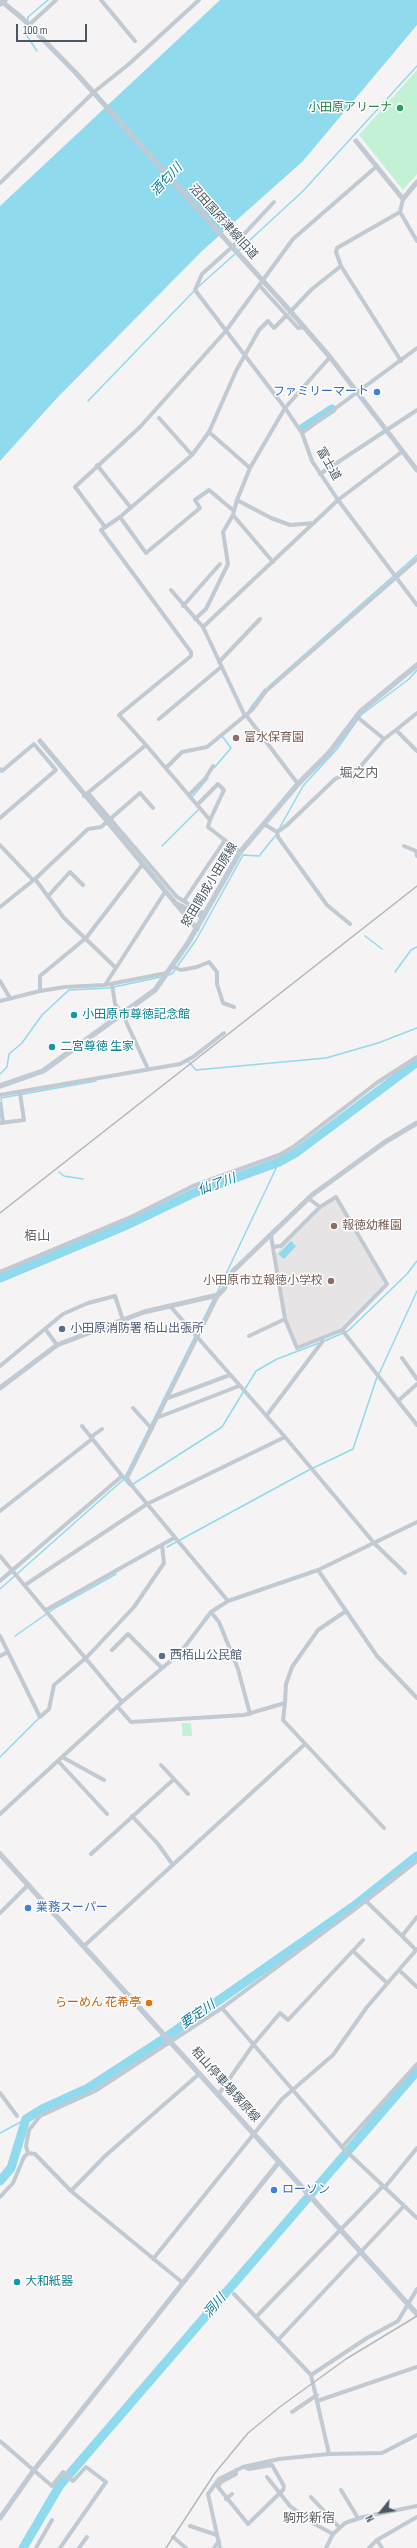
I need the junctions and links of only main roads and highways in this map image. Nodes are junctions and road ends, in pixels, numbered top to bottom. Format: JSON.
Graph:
{"nodes":[{"id":1,"x":417,"y":666,"type":"edge"},
{"id":2,"x":0,"y":1086,"type":"edge"},
{"id":3,"x":0,"y":1854,"type":"edge"},
{"id":4,"x":416,"y":2312,"type":"edge"}],
"edges":[{"from":1,"to":2,"type":"main road","name":"怒田開成小田原線"},
{"from":3,"to":4,"type":"main road","name":"栢山停車場塚原線"}]}
